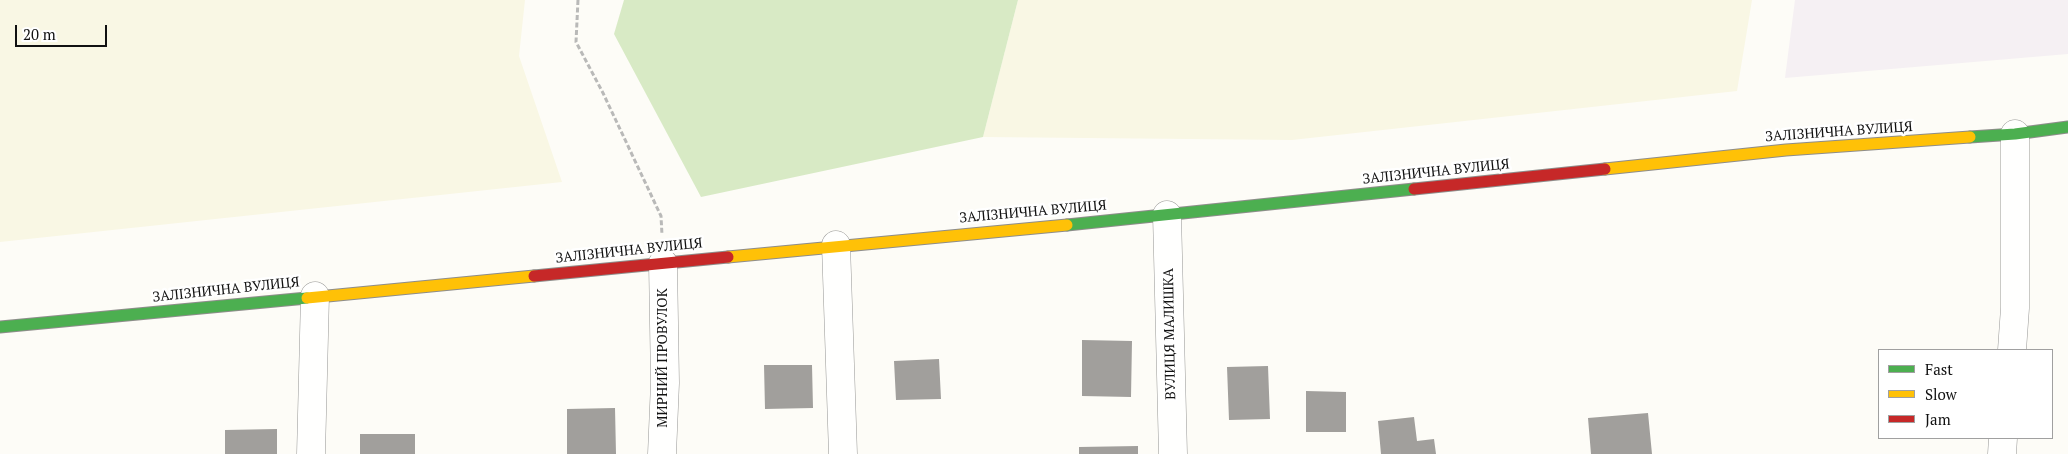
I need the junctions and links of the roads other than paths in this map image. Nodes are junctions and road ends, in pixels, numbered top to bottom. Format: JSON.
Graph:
{"nodes":[{"id":1,"x":2068,"y":127,"type":"edge"},
{"id":2,"x":2015,"y":134,"type":"junction"},
{"id":3,"x":1167,"y":215,"type":"junction"},
{"id":4,"x":836,"y":245,"type":"junction"},
{"id":5,"x":662,"y":263,"type":"junction"},
{"id":6,"x":315,"y":296,"type":"junction"},
{"id":7,"x":0,"y":327,"type":"edge"},
{"id":8,"x":2012,"y":349,"type":"edge"},
{"id":9,"x":2003,"y":439,"type":"edge"},
{"id":10,"x":311,"y":454,"type":"edge"},
{"id":11,"x":662,"y":454,"type":"edge"},
{"id":12,"x":843,"y":454,"type":"edge"},
{"id":13,"x":1173,"y":454,"type":"edge"},
{"id":14,"x":2002,"y":454,"type":"edge"}],
"edges":[{"from":1,"to":2,"type":"street","name":"ЗАЛІЗНИЧНА ВУЛИЦЯ"},
{"from":2,"to":3,"type":"street","name":"ЗАЛІЗНИЧНА ВУЛИЦЯ"},
{"from":2,"to":8,"type":"street"},
{"from":3,"to":4,"type":"street","name":"ЗАЛІЗНИЧНА ВУЛИЦЯ"},
{"from":3,"to":13,"type":"street","name":"ВУЛИЦЯ МАЛИШКА"},
{"from":4,"to":5,"type":"street","name":"ЗАЛІЗНИЧНА ВУЛИЦЯ"},
{"from":4,"to":12,"type":"street"},
{"from":5,"to":6,"type":"street","name":"ЗАЛІЗНИЧНА ВУЛИЦЯ"},
{"from":5,"to":11,"type":"street","name":"МИРНИЙ ПРОВУЛОК"},
{"from":6,"to":7,"type":"street","name":"ЗАЛІЗНИЧНА ВУЛИЦЯ"},
{"from":6,"to":10,"type":"street"},
{"from":9,"to":14,"type":"street"}]}
